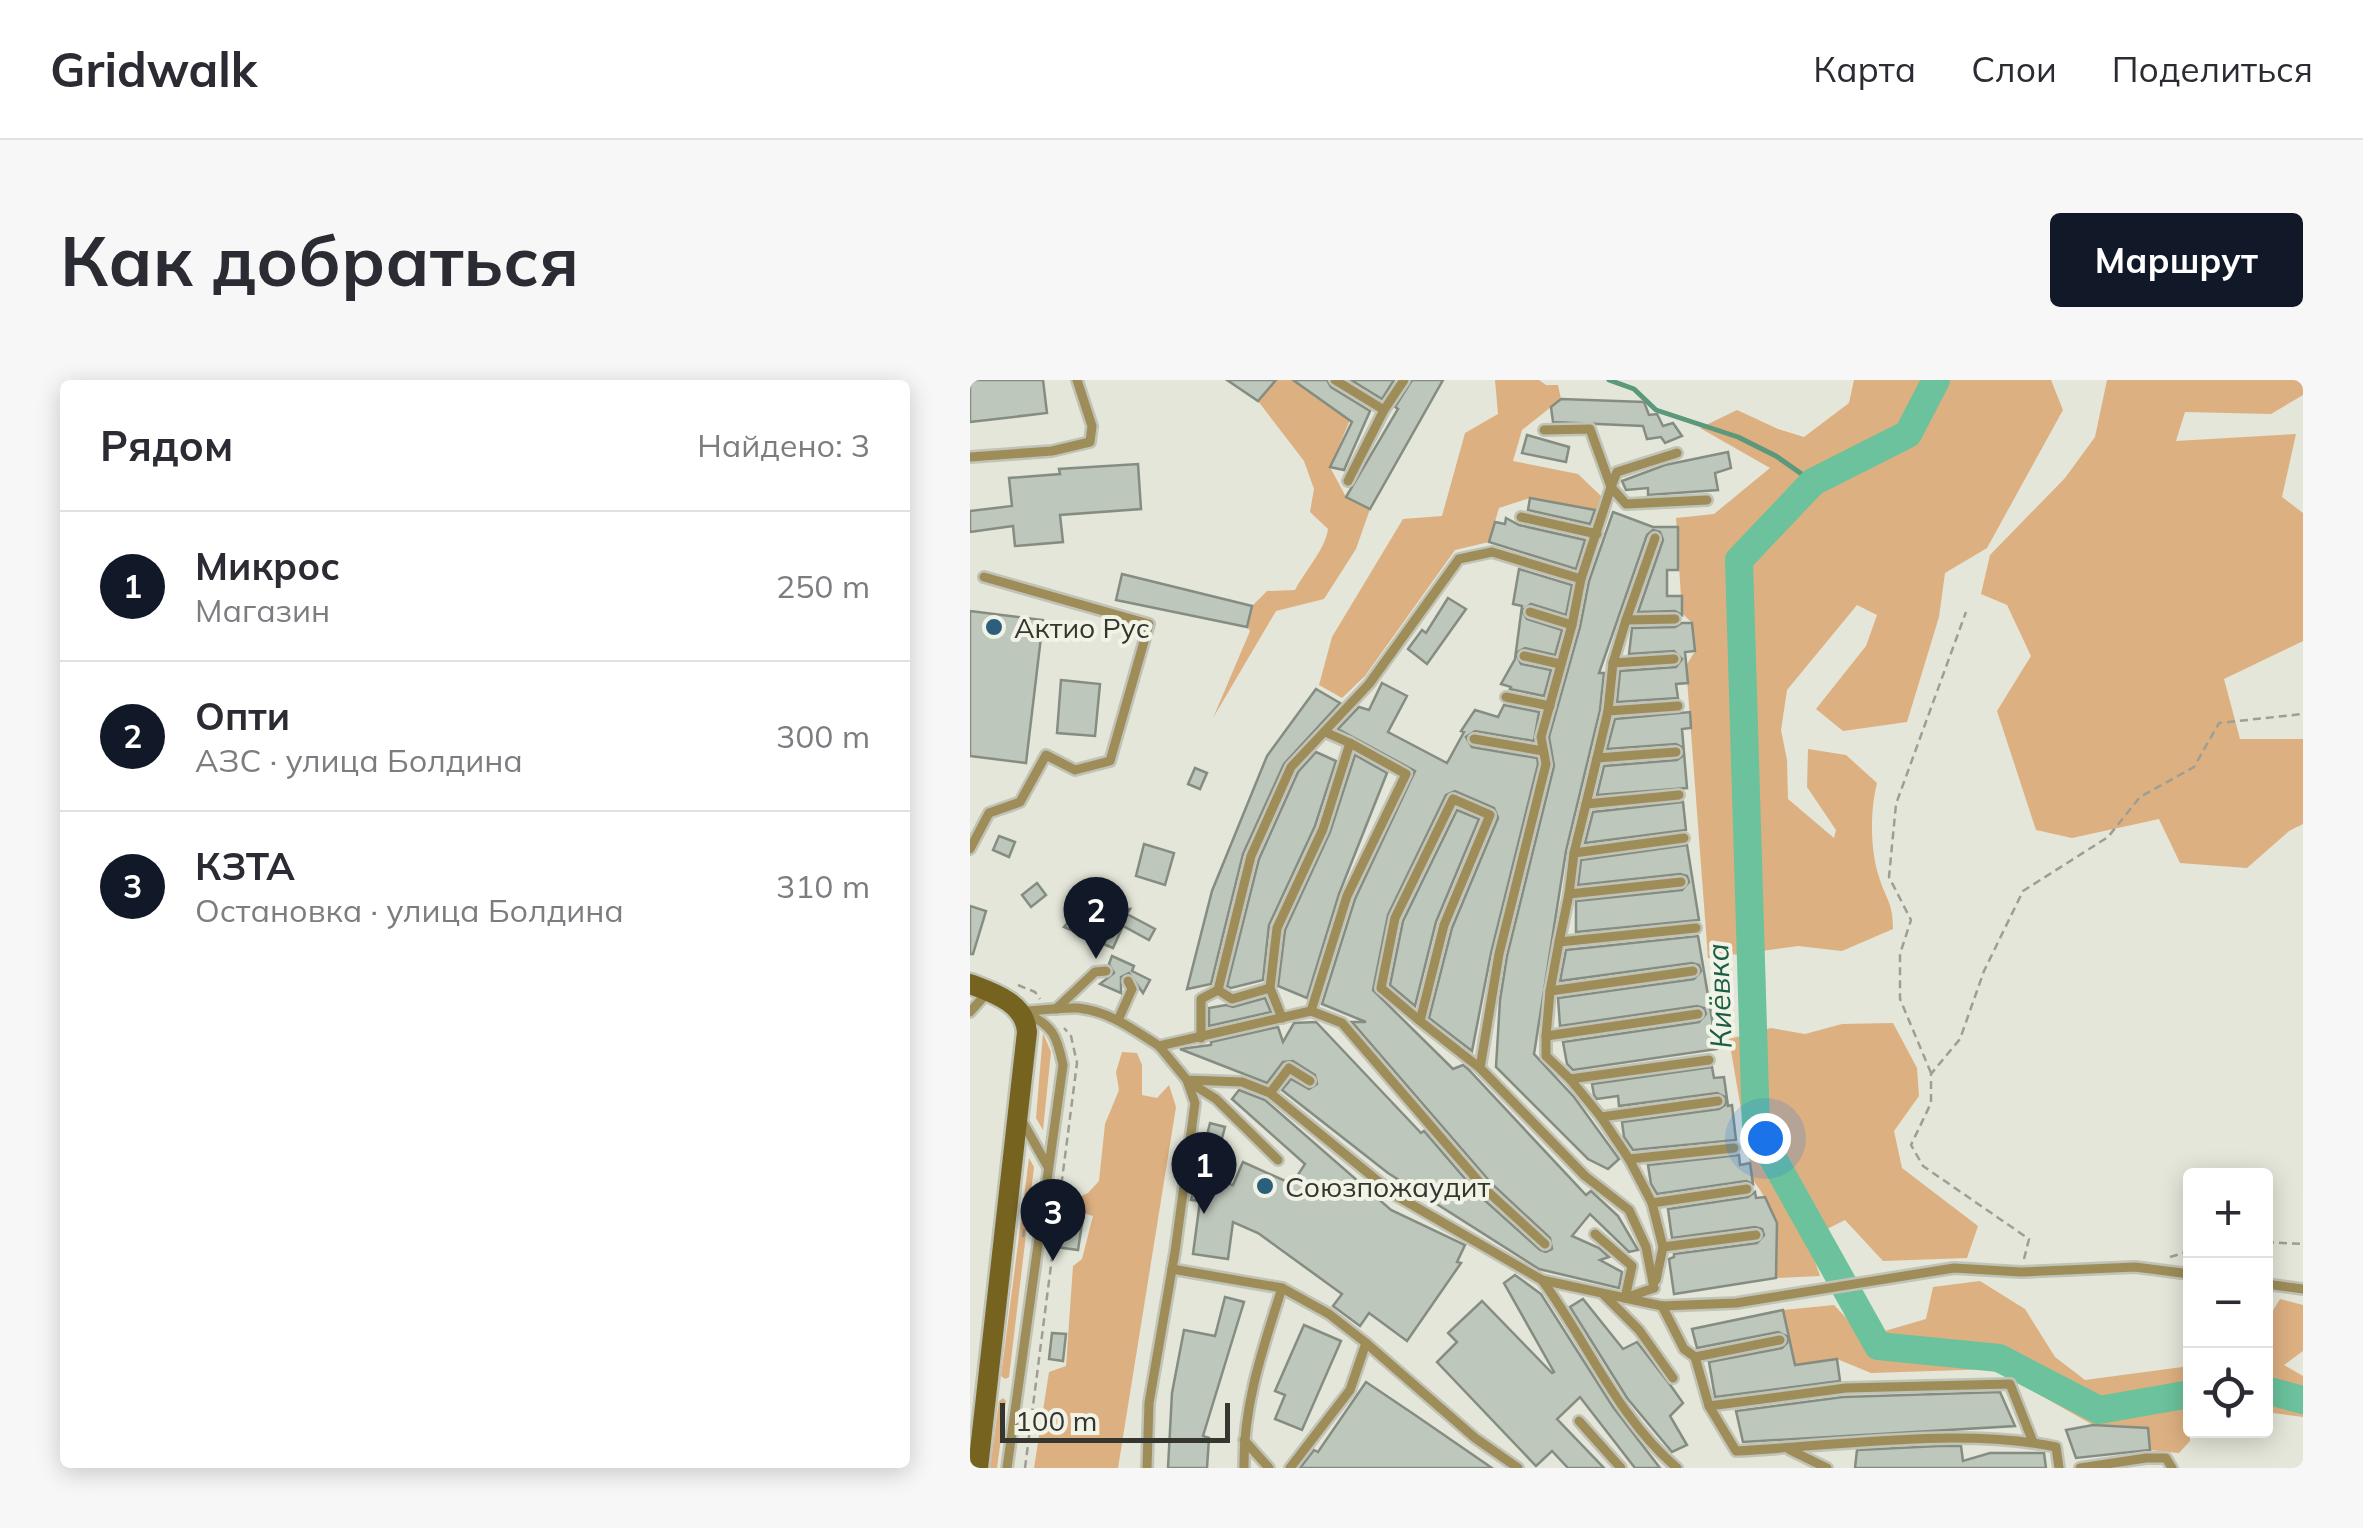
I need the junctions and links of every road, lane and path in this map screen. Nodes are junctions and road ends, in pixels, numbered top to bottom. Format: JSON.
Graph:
{"nodes":[{"id":1,"x":1077,"y":380,"type":"edge"},
{"id":2,"x":1335,"y":380,"type":"edge"},
{"id":3,"x":1404,"y":380,"type":"edge"},
{"id":4,"x":1384,"y":410,"type":"junction"},
{"id":5,"x":1544,"y":430,"type":"dead end"},
{"id":6,"x":1677,"y":453,"type":"dead end"},
{"id":7,"x":970,"y":457,"type":"edge"},
{"id":8,"x":1348,"y":481,"type":"dead end"},
{"id":9,"x":1611,"y":487,"type":"junction"},
{"id":10,"x":1707,"y":500,"type":"dead end"},
{"id":11,"x":1521,"y":517,"type":"dead end"},
{"id":12,"x":1597,"y":534,"type":"junction"},
{"id":13,"x":1655,"y":538,"type":"dead end"},
{"id":14,"x":984,"y":577,"type":"dead end"},
{"id":15,"x":1581,"y":578,"type":"junction"},
{"id":16,"x":1530,"y":612,"type":"dead end"},
{"id":17,"x":1966,"y":612,"type":"dead end"},
{"id":18,"x":1675,"y":618,"type":"dead end"},
{"id":19,"x":1626,"y":620,"type":"junction"},
{"id":20,"x":1572,"y":625,"type":"junction"},
{"id":21,"x":1524,"y":656,"type":"dead end"},
{"id":22,"x":1674,"y":658,"type":"dead end"},
{"id":23,"x":1613,"y":663,"type":"junction"},
{"id":24,"x":1560,"y":664,"type":"junction"},
{"id":25,"x":1506,"y":696,"type":"dead end"},
{"id":26,"x":1550,"y":706,"type":"junction"},
{"id":27,"x":1678,"y":706,"type":"dead end"},
{"id":28,"x":1608,"y":711,"type":"junction"},
{"id":29,"x":2303,"y":714,"type":"edge"},
{"id":30,"x":1325,"y":732,"type":"junction"},
{"id":31,"x":1474,"y":739,"type":"dead end"},
{"id":32,"x":1350,"y":743,"type":"junction"},
{"id":33,"x":1543,"y":752,"type":"junction"},
{"id":34,"x":1676,"y":752,"type":"dead end"},
{"id":35,"x":1597,"y":758,"type":"junction"},
{"id":36,"x":1679,"y":795,"type":"dead end"},
{"id":37,"x":1586,"y":804,"type":"junction"},
{"id":38,"x":1684,"y":838,"type":"dead end"},
{"id":39,"x":970,"y":849,"type":"edge"},
{"id":40,"x":1574,"y":853,"type":"junction"},
{"id":41,"x":1681,"y":882,"type":"dead end"},
{"id":42,"x":1569,"y":894,"type":"junction"},
{"id":43,"x":1696,"y":928,"type":"dead end"},
{"id":44,"x":1560,"y":942,"type":"junction"},
{"id":45,"x":1106,"y":971,"type":"dead end"},
{"id":46,"x":1692,"y":971,"type":"dead end"},
{"id":47,"x":1128,"y":981,"type":"dead end"},
{"id":48,"x":979,"y":988,"type":"edge"},
{"id":49,"x":1270,"y":988,"type":"junction"},
{"id":50,"x":1218,"y":990,"type":"junction"},
{"id":51,"x":1550,"y":991,"type":"junction"},
{"id":52,"x":1056,"y":1009,"type":"junction"},
{"id":53,"x":1021,"y":1011,"type":"junction"},
{"id":54,"x":1312,"y":1011,"type":"junction"},
{"id":55,"x":970,"y":1012,"type":"edge"},
{"id":56,"x":1698,"y":1014,"type":"dead end"},
{"id":57,"x":1282,"y":1018,"type":"junction"},
{"id":58,"x":1118,"y":1020,"type":"junction"},
{"id":59,"x":1420,"y":1021,"type":"junction"},
{"id":60,"x":1546,"y":1036,"type":"junction"},
{"id":61,"x":1202,"y":1038,"type":"junction"},
{"id":62,"x":1159,"y":1046,"type":"junction"},
{"id":63,"x":1709,"y":1060,"type":"dead end"},
{"id":64,"x":1480,"y":1068,"type":"junction"},
{"id":65,"x":1931,"y":1074,"type":"junction"},
{"id":66,"x":1570,"y":1079,"type":"junction"},
{"id":67,"x":1187,"y":1080,"type":"junction"},
{"id":68,"x":1310,"y":1081,"type":"dead end"},
{"id":69,"x":1270,"y":1093,"type":"junction"},
{"id":70,"x":1718,"y":1102,"type":"dead end"},
{"id":71,"x":1018,"y":1116,"type":"junction"},
{"id":72,"x":1601,"y":1117,"type":"junction"},
{"id":73,"x":1734,"y":1148,"type":"dead end"},
{"id":74,"x":1629,"y":1159,"type":"junction"},
{"id":75,"x":1278,"y":1160,"type":"dead end"},
{"id":76,"x":1049,"y":1169,"type":"junction"},
{"id":77,"x":1748,"y":1190,"type":"dead end"},
{"id":78,"x":1652,"y":1202,"type":"junction"},
{"id":79,"x":1595,"y":1234,"type":"dead end"},
{"id":80,"x":1756,"y":1235,"type":"dead end"},
{"id":81,"x":2273,"y":1242,"type":"edge"},
{"id":82,"x":1545,"y":1244,"type":"dead end"},
{"id":83,"x":2303,"y":1244,"type":"edge"},
{"id":84,"x":1663,"y":1247,"type":"junction"},
{"id":85,"x":1172,"y":1270,"type":"junction"},
{"id":86,"x":2021,"y":1272,"type":"junction"},
{"id":87,"x":2183,"y":1273,"type":"edge"},
{"id":88,"x":1542,"y":1280,"type":"junction"},
{"id":89,"x":2273,"y":1285,"type":"edge"},
{"id":90,"x":1282,"y":1288,"type":"junction"},
{"id":91,"x":1654,"y":1288,"type":"junction"},
{"id":92,"x":2303,"y":1288,"type":"edge"},
{"id":93,"x":1602,"y":1293,"type":"junction"},
{"id":94,"x":1625,"y":1298,"type":"junction"},
{"id":95,"x":1662,"y":1306,"type":"junction"},
{"id":96,"x":1780,"y":1340,"type":"dead end"},
{"id":97,"x":1366,"y":1343,"type":"junction"},
{"id":98,"x":1695,"y":1357,"type":"junction"},
{"id":99,"x":1672,"y":1378,"type":"dead end"},
{"id":100,"x":987,"y":1389,"type":"junction"},
{"id":101,"x":1017,"y":1392,"type":"junction"},
{"id":102,"x":1709,"y":1406,"type":"junction"},
{"id":103,"x":1578,"y":1421,"type":"dead end"},
{"id":104,"x":976,"y":1436,"type":"edge"},
{"id":105,"x":1243,"y":1438,"type":"junction"},
{"id":106,"x":2033,"y":1442,"type":"junction"},
{"id":107,"x":1787,"y":1448,"type":"junction"},
{"id":108,"x":978,"y":1468,"type":"edge"},
{"id":109,"x":1007,"y":1468,"type":"edge"},
{"id":110,"x":1147,"y":1468,"type":"edge"},
{"id":111,"x":1244,"y":1468,"type":"edge"},
{"id":112,"x":1268,"y":1468,"type":"edge"},
{"id":113,"x":1290,"y":1468,"type":"edge"},
{"id":114,"x":1518,"y":1468,"type":"edge"},
{"id":115,"x":1621,"y":1468,"type":"edge"},
{"id":116,"x":1677,"y":1468,"type":"edge"},
{"id":117,"x":1827,"y":1468,"type":"edge"},
{"id":118,"x":2059,"y":1468,"type":"edge"},
{"id":119,"x":2080,"y":1468,"type":"edge"},
{"id":120,"x":2172,"y":1468,"type":"edge"}],
"edges":[{"from":1,"to":7,"type":"lane"},
{"from":2,"to":4,"type":"lane"},
{"from":3,"to":4,"type":"lane"},
{"from":4,"to":8,"type":"lane"},
{"from":5,"to":9,"type":"lane"},
{"from":6,"to":9,"type":"lane"},
{"from":9,"to":10,"type":"lane"},
{"from":9,"to":12,"type":"lane"},
{"from":11,"to":12,"type":"lane"},
{"from":12,"to":15,"type":"lane"},
{"from":13,"to":19,"type":"lane"},
{"from":14,"to":39,"type":"lane"},
{"from":15,"to":20,"type":"lane"},
{"from":15,"to":30,"type":"lane"},
{"from":16,"to":20,"type":"lane"},
{"from":17,"to":65,"type":"path"},
{"from":18,"to":19,"type":"lane"},
{"from":19,"to":23,"type":"lane"},
{"from":20,"to":24,"type":"lane"},
{"from":21,"to":24,"type":"lane"},
{"from":22,"to":23,"type":"lane"},
{"from":23,"to":28,"type":"lane"},
{"from":24,"to":26,"type":"lane"},
{"from":25,"to":26,"type":"lane"},
{"from":26,"to":33,"type":"lane"},
{"from":27,"to":28,"type":"lane"},
{"from":28,"to":35,"type":"lane"},
{"from":29,"to":65,"type":"path"},
{"from":30,"to":32,"type":"lane"},
{"from":30,"to":50,"type":"lane"},
{"from":31,"to":33,"type":"lane"},
{"from":32,"to":49,"type":"lane"},
{"from":32,"to":54,"type":"lane"},
{"from":33,"to":64,"type":"lane"},
{"from":34,"to":35,"type":"lane"},
{"from":35,"to":37,"type":"lane"},
{"from":36,"to":37,"type":"lane"},
{"from":37,"to":40,"type":"lane"},
{"from":38,"to":40,"type":"lane"},
{"from":40,"to":42,"type":"lane"},
{"from":41,"to":42,"type":"lane"},
{"from":42,"to":44,"type":"lane"},
{"from":43,"to":44,"type":"lane"},
{"from":44,"to":51,"type":"lane"},
{"from":45,"to":52,"type":"lane"},
{"from":46,"to":51,"type":"lane"},
{"from":47,"to":58,"type":"lane"},
{"from":48,"to":53,"type":"main road"},
{"from":48,"to":55,"type":"lane"},
{"from":49,"to":50,"type":"lane"},
{"from":49,"to":57,"type":"lane"},
{"from":50,"to":61,"type":"lane"},
{"from":51,"to":60,"type":"lane"},
{"from":52,"to":53,"type":"lane"},
{"from":52,"to":58,"type":"lane"},
{"from":53,"to":71,"type":"main road"},
{"from":53,"to":76,"type":"lane"},
{"from":54,"to":57,"type":"lane"},
{"from":54,"to":82,"type":"lane"},
{"from":56,"to":60,"type":"lane"},
{"from":57,"to":61,"type":"lane"},
{"from":58,"to":62,"type":"lane"},
{"from":59,"to":59,"type":"lane"},
{"from":59,"to":64,"type":"lane"},
{"from":60,"to":66,"type":"lane"},
{"from":61,"to":62,"type":"lane"},
{"from":62,"to":67,"type":"lane"},
{"from":63,"to":66,"type":"lane"},
{"from":64,"to":91,"type":"lane"},
{"from":65,"to":86,"type":"path"},
{"from":66,"to":72,"type":"lane"},
{"from":67,"to":69,"type":"lane"},
{"from":67,"to":75,"type":"lane"},
{"from":67,"to":85,"type":"lane"},
{"from":68,"to":69,"type":"lane"},
{"from":69,"to":88,"type":"lane"},
{"from":70,"to":72,"type":"lane"},
{"from":71,"to":76,"type":"lane"},
{"from":71,"to":100,"type":"main road"},
{"from":72,"to":74,"type":"lane"},
{"from":73,"to":74,"type":"lane"},
{"from":74,"to":78,"type":"lane"},
{"from":76,"to":101,"type":"lane"},
{"from":77,"to":78,"type":"lane"},
{"from":78,"to":84,"type":"lane"},
{"from":79,"to":94,"type":"lane"},
{"from":80,"to":84,"type":"lane"},
{"from":81,"to":83,"type":"path"},
{"from":84,"to":91,"type":"lane"},
{"from":85,"to":90,"type":"lane"},
{"from":85,"to":110,"type":"lane"},
{"from":86,"to":87,"type":"lane"},
{"from":86,"to":95,"type":"lane"},
{"from":88,"to":93,"type":"lane"},
{"from":88,"to":116,"type":"lane"},
{"from":89,"to":92,"type":"lane"},
{"from":90,"to":97,"type":"lane"},
{"from":90,"to":105,"type":"lane"},
{"from":91,"to":94,"type":"lane"},
{"from":93,"to":94,"type":"lane"},
{"from":93,"to":99,"type":"lane"},
{"from":94,"to":95,"type":"lane"},
{"from":95,"to":98,"type":"lane"},
{"from":96,"to":98,"type":"lane"},
{"from":97,"to":113,"type":"lane"},
{"from":97,"to":114,"type":"lane"},
{"from":98,"to":102,"type":"lane"},
{"from":100,"to":101,"type":"lane"},
{"from":100,"to":104,"type":"main road"},
{"from":101,"to":109,"type":"lane"},
{"from":102,"to":106,"type":"lane"},
{"from":102,"to":107,"type":"lane"},
{"from":103,"to":115,"type":"lane"},
{"from":104,"to":108,"type":"main road"},
{"from":105,"to":111,"type":"lane"},
{"from":105,"to":112,"type":"lane"},
{"from":106,"to":107,"type":"lane"},
{"from":106,"to":118,"type":"lane"},
{"from":107,"to":117,"type":"lane"},
{"from":119,"to":120,"type":"lane"}]}
